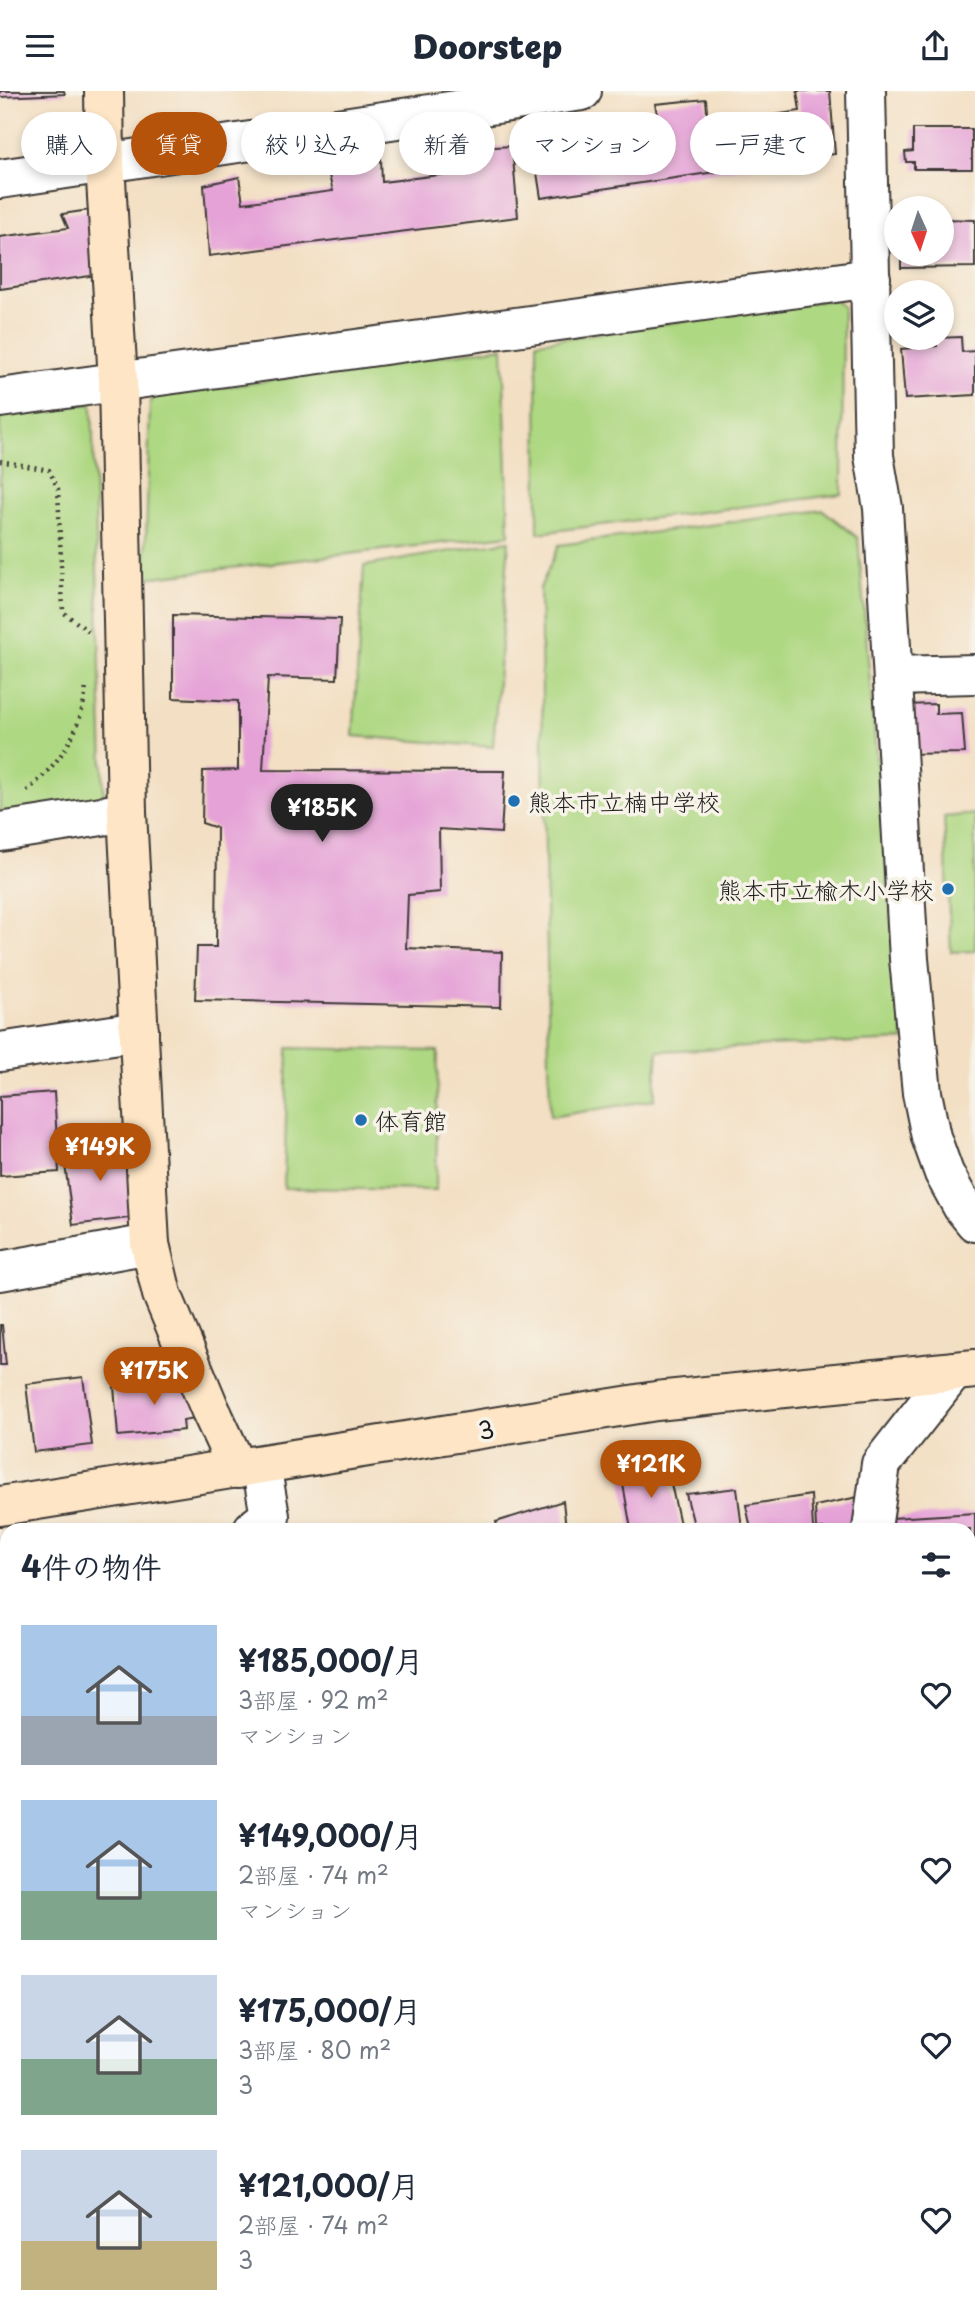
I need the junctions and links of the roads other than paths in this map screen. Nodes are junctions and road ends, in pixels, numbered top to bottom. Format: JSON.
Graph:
{"nodes":[{"id":1,"x":104,"y":91,"type":"edge"},
{"id":2,"x":582,"y":91,"type":"edge"},
{"id":3,"x":866,"y":91,"type":"edge"},
{"id":4,"x":105,"y":112,"type":"edge"},
{"id":5,"x":117,"y":161,"type":"edge"},
{"id":6,"x":26,"y":175,"type":"edge"},
{"id":7,"x":107,"y":175,"type":"edge"},
{"id":8,"x":0,"y":179,"type":"edge"},
{"id":9,"x":871,"y":278,"type":"junction"},
{"id":10,"x":118,"y":381,"type":"junction"},
{"id":11,"x":0,"y":398,"type":"edge"},
{"id":12,"x":975,"y":674,"type":"edge"},
{"id":13,"x":892,"y":676,"type":"junction"},
{"id":14,"x":127,"y":812,"type":"junction"},
{"id":15,"x":0,"y":832,"type":"edge"},
{"id":16,"x":139,"y":1031,"type":"junction"},
{"id":17,"x":0,"y":1052,"type":"edge"},
{"id":18,"x":971,"y":1210,"type":"edge"},
{"id":19,"x":150,"y":1244,"type":"junction"},
{"id":20,"x":0,"y":1271,"type":"edge"},
{"id":21,"x":964,"y":1370,"type":"edge"},
{"id":22,"x":249,"y":1467,"type":"junction"},
{"id":23,"x":0,"y":1506,"type":"edge"},
{"id":24,"x":261,"y":1523,"type":"edge"},
{"id":25,"x":873,"y":1523,"type":"edge"}],
"edges":[{"from":1,"to":4,"type":"street"},
{"from":2,"to":5,"type":"street"},
{"from":3,"to":9,"type":"street"},
{"from":6,"to":8,"type":"street"},
{"from":7,"to":10,"type":"street"},
{"from":9,"to":10,"type":"street"},
{"from":9,"to":13,"type":"street"},
{"from":10,"to":11,"type":"street"},
{"from":10,"to":14,"type":"street"},
{"from":12,"to":13,"type":"street"},
{"from":13,"to":18,"type":"street"},
{"from":14,"to":15,"type":"street"},
{"from":14,"to":16,"type":"street"},
{"from":16,"to":17,"type":"street"},
{"from":16,"to":19,"type":"street"},
{"from":19,"to":20,"type":"street"},
{"from":19,"to":22,"type":"street"},
{"from":21,"to":22,"type":"street","name":"3"},
{"from":21,"to":25,"type":"street"},
{"from":22,"to":23,"type":"street","name":"3"},
{"from":22,"to":24,"type":"street"}]}
